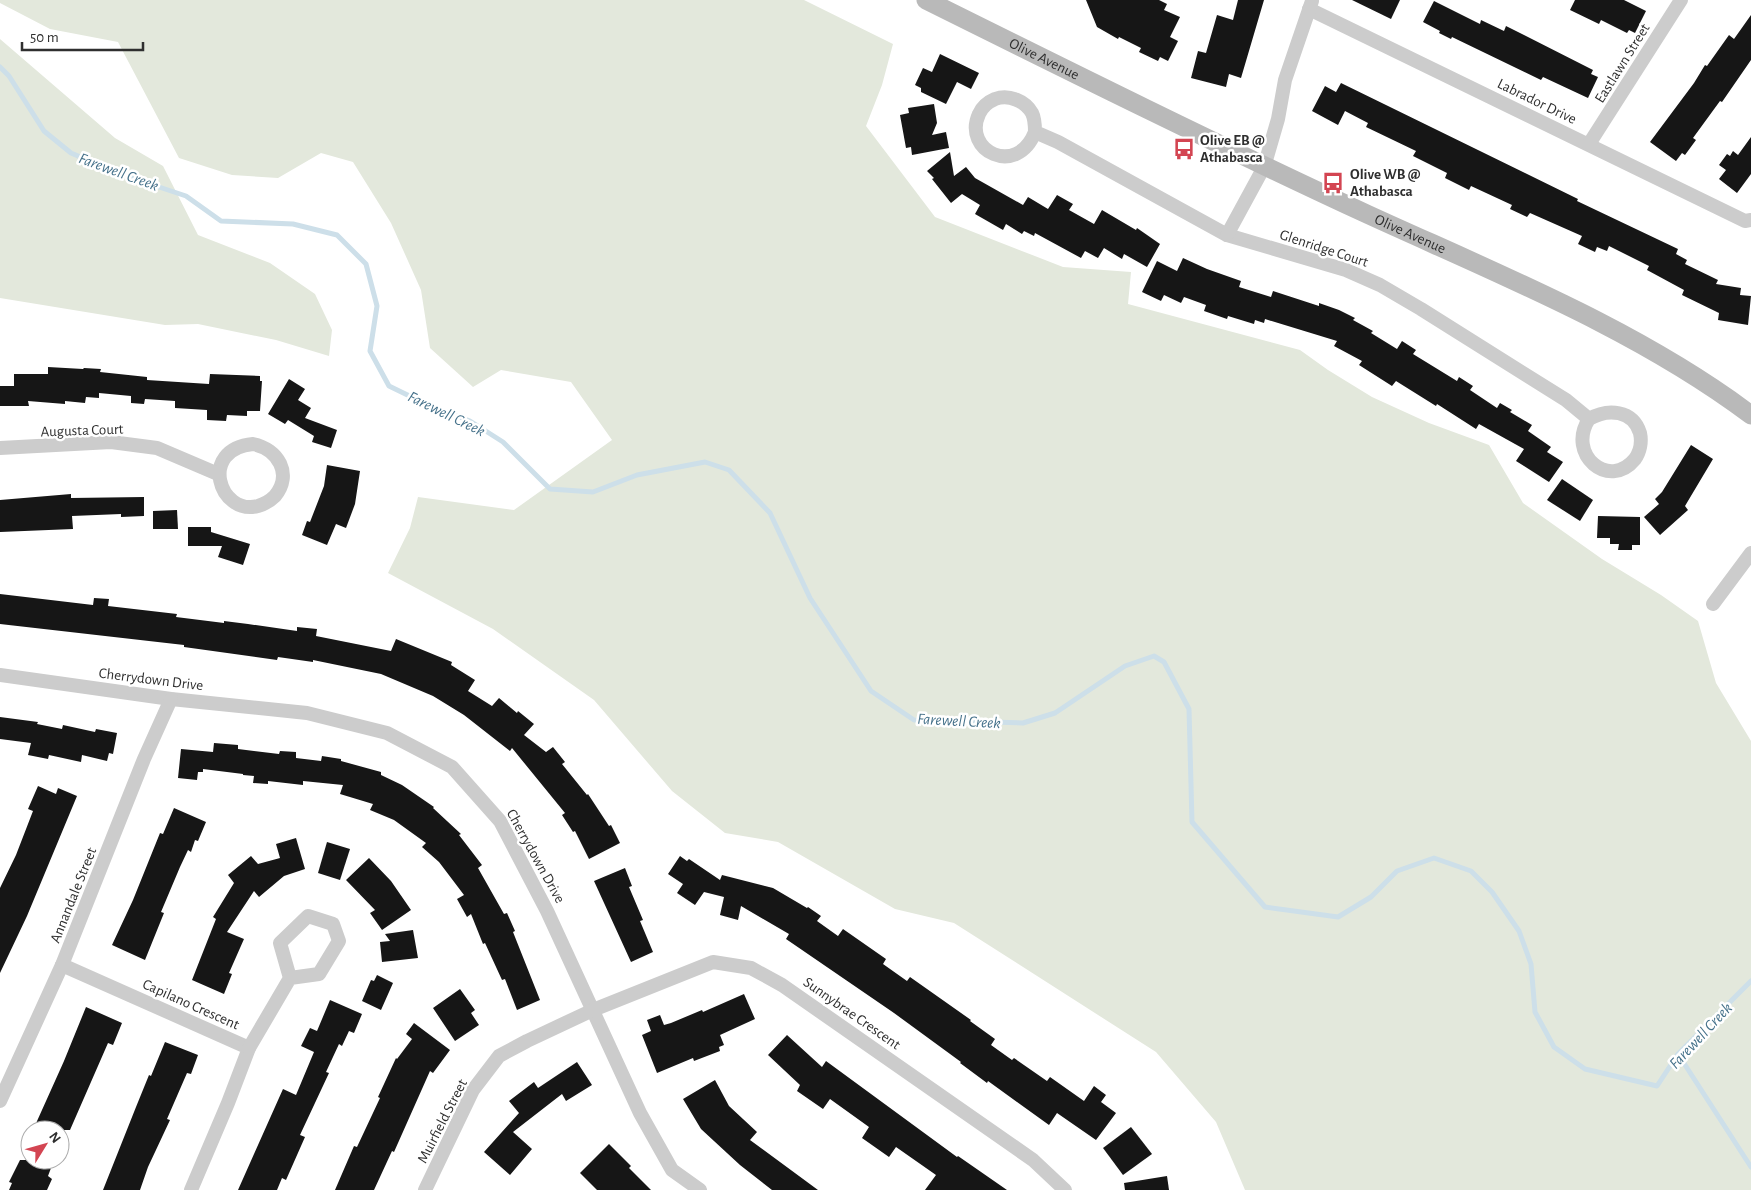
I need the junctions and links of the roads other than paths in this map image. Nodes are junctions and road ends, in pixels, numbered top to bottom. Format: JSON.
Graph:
{"nodes":[{"id":1,"x":926,"y":0,"type":"edge"},
{"id":2,"x":1681,"y":0,"type":"edge"},
{"id":3,"x":1311,"y":5,"type":"edge"},
{"id":4,"x":1035,"y":132,"type":"junction"},
{"id":5,"x":1590,"y":144,"type":"junction"},
{"id":6,"x":1264,"y":167,"type":"junction"},
{"id":7,"x":1751,"y":220,"type":"edge"},
{"id":8,"x":1227,"y":234,"type":"junction"},
{"id":9,"x":1751,"y":415,"type":"edge"},
{"id":10,"x":1589,"y":419,"type":"junction"},
{"id":11,"x":0,"y":448,"type":"edge"},
{"id":12,"x":218,"y":474,"type":"junction"},
{"id":13,"x":1751,"y":553,"type":"edge"},
{"id":14,"x":1713,"y":604,"type":"dead end"},
{"id":15,"x":0,"y":675,"type":"edge"},
{"id":16,"x":171,"y":699,"type":"junction"},
{"id":17,"x":62,"y":965,"type":"junction"},
{"id":18,"x":290,"y":978,"type":"junction"},
{"id":19,"x":593,"y":1010,"type":"junction"},
{"id":20,"x":249,"y":1048,"type":"junction"},
{"id":21,"x":0,"y":1101,"type":"edge"},
{"id":22,"x":191,"y":1190,"type":"edge"},
{"id":23,"x":425,"y":1190,"type":"edge"},
{"id":24,"x":700,"y":1190,"type":"edge"},
{"id":25,"x":1065,"y":1190,"type":"edge"}],
"edges":[{"from":1,"to":6,"type":"main road","name":"Olive Avenue"},
{"from":2,"to":5,"type":"street","name":"Eastlawn Street"},
{"from":3,"to":5,"type":"street","name":"Labrador Drive"},
{"from":3,"to":6,"type":"street"},
{"from":4,"to":4,"type":"street"},
{"from":4,"to":8,"type":"street","name":"Glenridge Court"},
{"from":5,"to":7,"type":"street","name":"Labrador Drive"},
{"from":6,"to":8,"type":"street"},
{"from":6,"to":9,"type":"main road","name":"Olive Avenue"},
{"from":8,"to":10,"type":"street","name":"Glenridge Court"},
{"from":10,"to":10,"type":"street"},
{"from":11,"to":12,"type":"street","name":"Augusta Court"},
{"from":12,"to":12,"type":"street"},
{"from":13,"to":14,"type":"street"},
{"from":15,"to":16,"type":"street","name":"Cherrydown Drive"},
{"from":16,"to":17,"type":"street","name":"Annandale Street"},
{"from":16,"to":19,"type":"street","name":"Cherrydown Drive"},
{"from":17,"to":20,"type":"street","name":"Capilano Crescent"},
{"from":17,"to":21,"type":"street","name":"Annandale Street"},
{"from":18,"to":18,"type":"street"},
{"from":18,"to":20,"type":"street"},
{"from":19,"to":23,"type":"street","name":"Muirfield Street"},
{"from":19,"to":24,"type":"street","name":"Cherrydown Drive"},
{"from":19,"to":25,"type":"street","name":"Sunnybrae Crescent"},
{"from":20,"to":22,"type":"street","name":"Capilano Crescent"}]}
